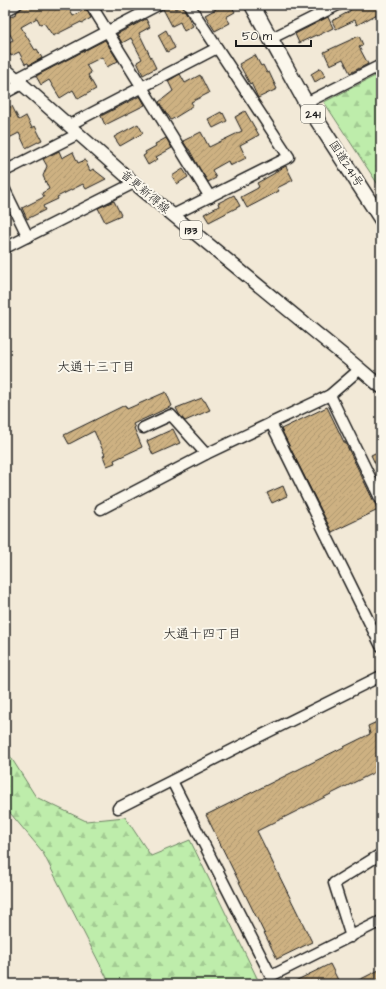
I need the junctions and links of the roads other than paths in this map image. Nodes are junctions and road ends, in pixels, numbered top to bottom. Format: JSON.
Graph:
{"nodes":[{"id":1,"x":16,"y":5,"type":"edge"},
{"id":2,"x":91,"y":5,"type":"edge"},
{"id":3,"x":158,"y":5,"type":"edge"},
{"id":4,"x":189,"y":5,"type":"edge"},
{"id":5,"x":252,"y":5,"type":"edge"},
{"id":6,"x":338,"y":5,"type":"edge"},
{"id":7,"x":5,"y":11,"type":"edge"},
{"id":8,"x":107,"y":31,"type":"junction"},
{"id":9,"x":270,"y":39,"type":"junction"},
{"id":10,"x":217,"y":48,"type":"junction"},
{"id":11,"x":381,"y":65,"type":"edge"},
{"id":12,"x":5,"y":69,"type":"edge"},
{"id":13,"x":19,"y":82,"type":"junction"},
{"id":14,"x":142,"y":87,"type":"junction"},
{"id":15,"x":5,"y":93,"type":"edge"},
{"id":16,"x":306,"y":103,"type":"junction"},
{"id":17,"x":69,"y":125,"type":"junction"},
{"id":18,"x":78,"y":134,"type":"junction"},
{"id":19,"x":5,"y":171,"type":"edge"},
{"id":20,"x":134,"y":183,"type":"junction"},
{"id":21,"x":5,"y":190,"type":"edge"},
{"id":22,"x":210,"y":197,"type":"junction"},
{"id":23,"x":173,"y":215,"type":"junction"},
{"id":24,"x":381,"y":219,"type":"edge"},
{"id":25,"x":28,"y":237,"type":"junction"},
{"id":26,"x":5,"y":248,"type":"edge"},
{"id":27,"x":360,"y":369,"type":"junction"},
{"id":28,"x":381,"y":387,"type":"edge"},
{"id":29,"x":330,"y":395,"type":"junction"},
{"id":30,"x":270,"y":423,"type":"junction"},
{"id":31,"x":143,"y":428,"type":"dead end"},
{"id":32,"x":206,"y":454,"type":"junction"},
{"id":33,"x":381,"y":500,"type":"edge"},
{"id":34,"x":101,"y":509,"type":"dead end"},
{"id":35,"x":381,"y":646,"type":"edge"},
{"id":36,"x":381,"y":676,"type":"edge"},
{"id":37,"x":172,"y":781,"type":"junction"},
{"id":38,"x":118,"y":808,"type":"dead end"},
{"id":39,"x":381,"y":854,"type":"edge"},
{"id":40,"x":381,"y":921,"type":"edge"},
{"id":41,"x":351,"y":937,"type":"junction"}],
"edges":[{"from":1,"to":7,"type":"street"},
{"from":2,"to":8,"type":"street"},
{"from":3,"to":8,"type":"street"},
{"from":4,"to":10,"type":"street"},
{"from":5,"to":9,"type":"highway","name":"国道241号","number":"241"},
{"from":6,"to":9,"type":"street"},
{"from":8,"to":13,"type":"street"},
{"from":8,"to":14,"type":"street"},
{"from":9,"to":16,"type":"highway","name":"国道241号","number":"241"},
{"from":10,"to":14,"type":"street"},
{"from":10,"to":22,"type":"street"},
{"from":11,"to":16,"type":"street"},
{"from":12,"to":13,"type":"main road","name":"音更新得線","number":"133"},
{"from":13,"to":15,"type":"street"},
{"from":13,"to":17,"type":"main road","name":"音更新得線","number":"133"},
{"from":14,"to":17,"type":"street"},
{"from":14,"to":22,"type":"street"},
{"from":16,"to":24,"type":"highway","name":"国道241号","number":"241"},
{"from":17,"to":18,"type":"main road","name":"音更新得線","number":"133"},
{"from":18,"to":19,"type":"street"},
{"from":18,"to":20,"type":"main road","name":"音更新得線","number":"133"},
{"from":20,"to":23,"type":"main road","name":"音更新得線","number":"133"},
{"from":20,"to":25,"type":"street"},
{"from":21,"to":25,"type":"street"},
{"from":22,"to":23,"type":"street"},
{"from":23,"to":27,"type":"main road","name":"音更新得線","number":"133"},
{"from":25,"to":26,"type":"street"},
{"from":27,"to":28,"type":"main road","name":"音更新得線","number":"133"},
{"from":27,"to":29,"type":"street"},
{"from":29,"to":30,"type":"street"},
{"from":29,"to":33,"type":"street"},
{"from":30,"to":32,"type":"street"},
{"from":30,"to":35,"type":"street"},
{"from":31,"to":32,"type":"street"},
{"from":32,"to":34,"type":"street"},
{"from":36,"to":37,"type":"street"},
{"from":37,"to":38,"type":"street"},
{"from":37,"to":41,"type":"street"},
{"from":39,"to":41,"type":"street"},
{"from":40,"to":41,"type":"street"}]}
